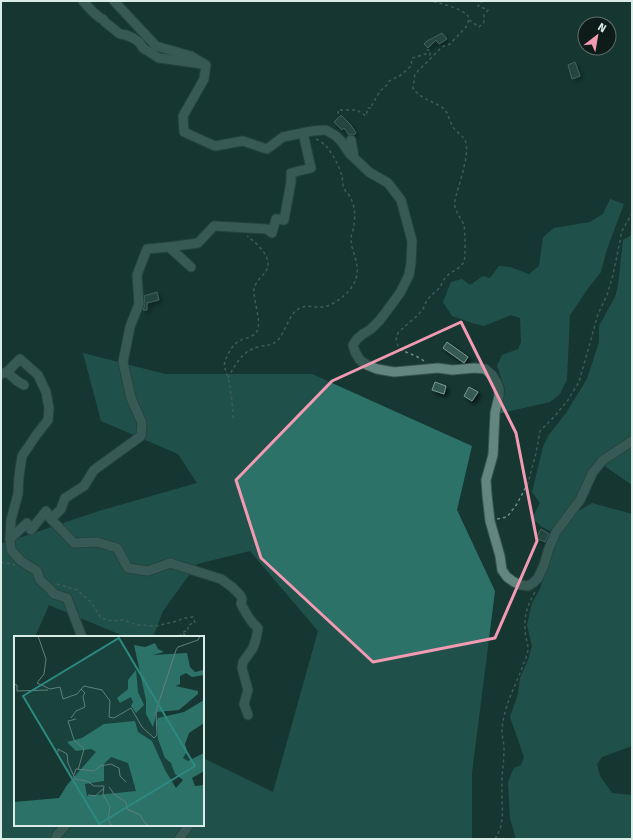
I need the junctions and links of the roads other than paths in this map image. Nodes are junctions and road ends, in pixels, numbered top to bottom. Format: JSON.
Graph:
{"nodes":[{"id":1,"x":83,"y":1,"type":"edge"},
{"id":2,"x":114,"y":1,"type":"edge"},
{"id":3,"x":206,"y":65,"type":"junction"},
{"id":4,"x":308,"y":132,"type":"junction"},
{"id":5,"x":352,"y":140,"type":"dead end"},
{"id":6,"x":354,"y":157,"type":"junction"},
{"id":7,"x":169,"y":247,"type":"junction"},
{"id":8,"x":191,"y":267,"type":"dead end"},
{"id":9,"x":4,"y":373,"type":"edge"},
{"id":10,"x":24,"y":385,"type":"dead end"},
{"id":11,"x":632,"y":441,"type":"edge"},
{"id":12,"x":51,"y":519,"type":"junction"},
{"id":13,"x":10,"y":539,"type":"junction"},
{"id":14,"x":82,"y":636,"type":"edge"},
{"id":15,"x":248,"y":715,"type":"dead end"},
{"id":16,"x":65,"y":826,"type":"edge"},
{"id":17,"x":188,"y":826,"type":"edge"},
{"id":18,"x":56,"y":839,"type":"edge"},
{"id":19,"x":179,"y":839,"type":"edge"}],
"edges":[{"from":1,"to":3,"type":"street"},
{"from":2,"to":3,"type":"street"},
{"from":3,"to":4,"type":"street"},
{"from":4,"to":6,"type":"street"},
{"from":4,"to":7,"type":"street"},
{"from":5,"to":6,"type":"street"},
{"from":6,"to":11,"type":"street"},
{"from":7,"to":8,"type":"street"},
{"from":7,"to":12,"type":"street"},
{"from":9,"to":10,"type":"street"},
{"from":9,"to":13,"type":"street"},
{"from":12,"to":13,"type":"street"},
{"from":12,"to":15,"type":"street"},
{"from":13,"to":14,"type":"street"},
{"from":16,"to":18,"type":"street"},
{"from":17,"to":19,"type":"street"}]}
